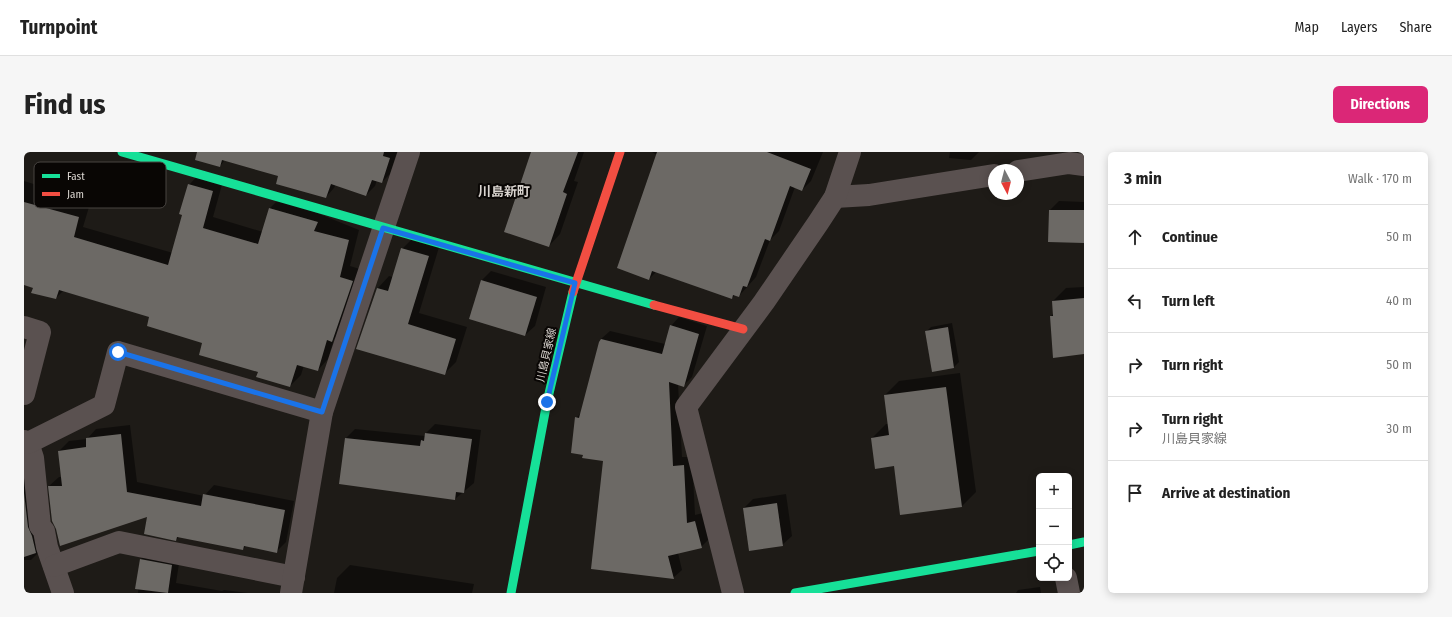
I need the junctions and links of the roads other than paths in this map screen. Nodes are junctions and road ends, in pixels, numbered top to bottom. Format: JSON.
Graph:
{"nodes":[{"id":1,"x":122,"y":152,"type":"edge"},
{"id":2,"x":409,"y":152,"type":"edge"},
{"id":3,"x":620,"y":152,"type":"edge"},
{"id":4,"x":850,"y":152,"type":"edge"},
{"id":5,"x":156,"y":162,"type":"edge"},
{"id":6,"x":166,"y":165,"type":"edge"},
{"id":7,"x":1084,"y":165,"type":"edge"},
{"id":8,"x":1024,"y":170,"type":"edge"},
{"id":9,"x":988,"y":176,"type":"edge"},
{"id":10,"x":835,"y":197,"type":"junction"},
{"id":11,"x":383,"y":228,"type":"junction"},
{"id":12,"x":575,"y":283,"type":"junction"},
{"id":13,"x":24,"y":327,"type":"edge"},
{"id":14,"x":743,"y":329,"type":"junction"},
{"id":15,"x":24,"y":394,"type":"edge"},
{"id":16,"x":322,"y":412,"type":"junction"},
{"id":17,"x":26,"y":442,"type":"edge"},
{"id":18,"x":1084,"y":542,"type":"edge"},
{"id":19,"x":1072,"y":544,"type":"edge"},
{"id":20,"x":1036,"y":551,"type":"edge"},
{"id":21,"x":54,"y":566,"type":"junction"},
{"id":22,"x":1067,"y":581,"type":"edge"},
{"id":23,"x":293,"y":585,"type":"edge"},
{"id":24,"x":63,"y":593,"type":"edge"},
{"id":25,"x":511,"y":593,"type":"edge"},
{"id":26,"x":734,"y":593,"type":"edge"},
{"id":27,"x":795,"y":593,"type":"edge"},
{"id":28,"x":1069,"y":593,"type":"edge"}],
"edges":[{"from":1,"to":5,"type":"street"},
{"from":2,"to":11,"type":"street"},
{"from":3,"to":12,"type":"street","name":"川島貝家線"},
{"from":4,"to":10,"type":"street"},
{"from":6,"to":11,"type":"street"},
{"from":7,"to":8,"type":"street"},
{"from":9,"to":10,"type":"street"},
{"from":10,"to":14,"type":"street"},
{"from":11,"to":12,"type":"street"},
{"from":11,"to":16,"type":"street"},
{"from":12,"to":14,"type":"street"},
{"from":12,"to":25,"type":"street","name":"川島貝家線"},
{"from":13,"to":15,"type":"street"},
{"from":14,"to":26,"type":"street"},
{"from":16,"to":17,"type":"street"},
{"from":16,"to":23,"type":"street"},
{"from":17,"to":21,"type":"street"},
{"from":18,"to":19,"type":"street"},
{"from":20,"to":27,"type":"street"},
{"from":21,"to":23,"type":"street"},
{"from":21,"to":24,"type":"street"},
{"from":22,"to":28,"type":"street"}]}
